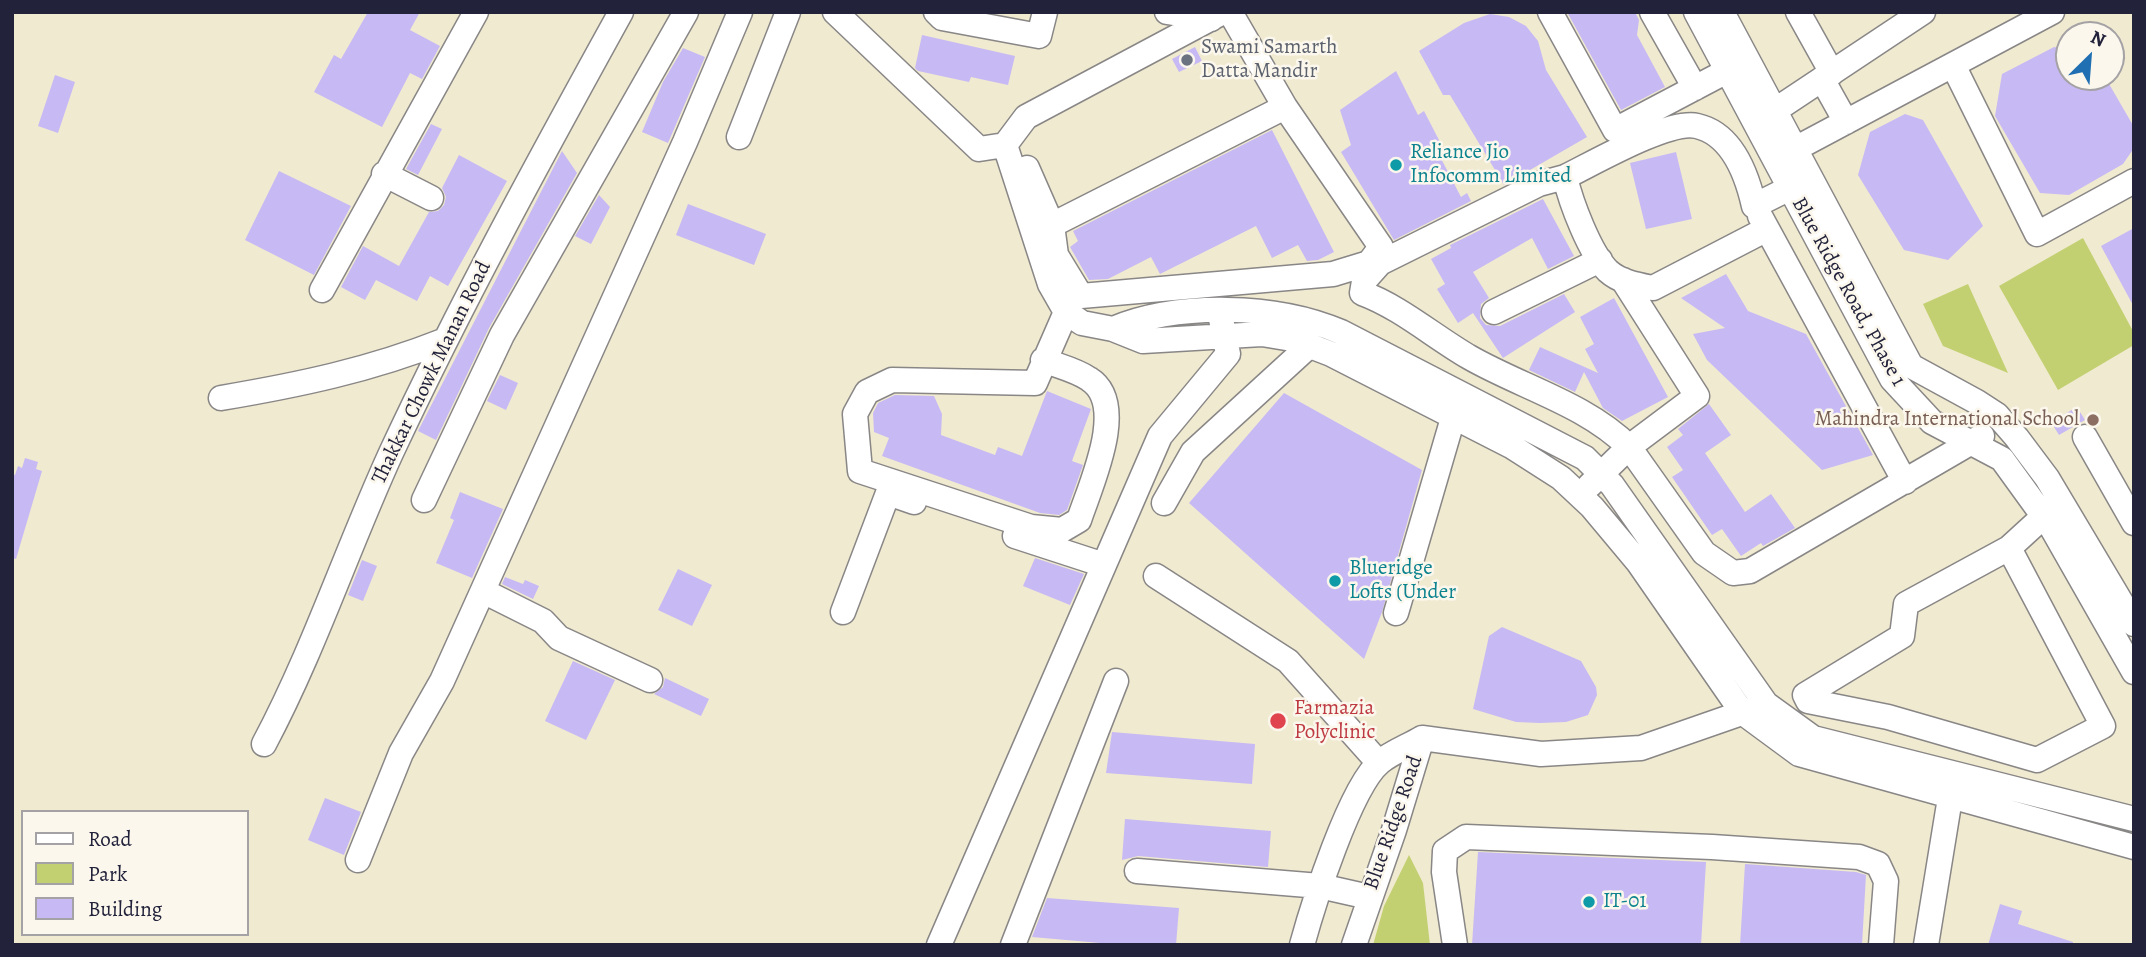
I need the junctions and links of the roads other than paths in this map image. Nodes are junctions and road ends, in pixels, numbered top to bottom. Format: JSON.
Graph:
{"nodes":[{"id":1,"x":475,"y":12,"type":"edge"},
{"id":2,"x":621,"y":12,"type":"edge"},
{"id":3,"x":686,"y":12,"type":"edge"},
{"id":4,"x":740,"y":12,"type":"edge"},
{"id":5,"x":788,"y":12,"type":"edge"},
{"id":6,"x":835,"y":12,"type":"edge"},
{"id":7,"x":936,"y":12,"type":"edge"},
{"id":8,"x":1045,"y":12,"type":"edge"},
{"id":9,"x":1167,"y":12,"type":"edge"},
{"id":10,"x":1550,"y":12,"type":"edge"},
{"id":11,"x":1652,"y":12,"type":"edge"},
{"id":12,"x":1696,"y":12,"type":"edge"},
{"id":13,"x":1722,"y":12,"type":"edge"},
{"id":14,"x":1798,"y":12,"type":"edge"},
{"id":15,"x":1923,"y":12,"type":"edge"},
{"id":16,"x":2052,"y":12,"type":"edge"},
{"id":17,"x":1218,"y":14,"type":"edge"},
{"id":18,"x":1953,"y":65,"type":"junction"},
{"id":19,"x":1727,"y":71,"type":"junction"},
{"id":20,"x":1827,"y":76,"type":"junction"},
{"id":21,"x":1695,"y":88,"type":"junction"},
{"id":22,"x":1285,"y":107,"type":"junction"},
{"id":23,"x":1774,"y":111,"type":"junction"},
{"id":24,"x":1846,"y":122,"type":"junction"},
{"id":25,"x":739,"y":137,"type":"dead end"},
{"id":26,"x":1009,"y":140,"type":"junction"},
{"id":27,"x":1795,"y":149,"type":"junction"},
{"id":28,"x":384,"y":174,"type":"junction"},
{"id":29,"x":1565,"y":177,"type":"junction"},
{"id":30,"x":2134,"y":181,"type":"edge"},
{"id":31,"x":1790,"y":188,"type":"junction"},
{"id":32,"x":431,"y":198,"type":"dead end"},
{"id":33,"x":1754,"y":206,"type":"junction"},
{"id":34,"x":1052,"y":225,"type":"junction"},
{"id":35,"x":1766,"y":229,"type":"junction"},
{"id":36,"x":1600,"y":260,"type":"junction"},
{"id":37,"x":1623,"y":280,"type":"junction"},
{"id":38,"x":322,"y":290,"type":"dead end"},
{"id":39,"x":1066,"y":312,"type":"junction"},
{"id":40,"x":1494,"y":312,"type":"dead end"},
{"id":41,"x":1222,"y":323,"type":"junction"},
{"id":42,"x":443,"y":341,"type":"junction"},
{"id":43,"x":1310,"y":345,"type":"junction"},
{"id":44,"x":1043,"y":360,"type":"junction"},
{"id":45,"x":221,"y":398,"type":"dead end"},
{"id":46,"x":1453,"y":418,"type":"junction"},
{"id":47,"x":2003,"y":422,"type":"junction"},
{"id":48,"x":2085,"y":437,"type":"dead end"},
{"id":49,"x":1972,"y":443,"type":"junction"},
{"id":50,"x":1629,"y":447,"type":"junction"},
{"id":51,"x":1602,"y":474,"type":"junction"},
{"id":52,"x":1905,"y":482,"type":"junction"},
{"id":53,"x":1579,"y":495,"type":"junction"},
{"id":54,"x":424,"y":500,"type":"dead end"},
{"id":55,"x":1164,"y":503,"type":"dead end"},
{"id":56,"x":2044,"y":516,"type":"junction"},
{"id":57,"x":2134,"y":523,"type":"edge"},
{"id":58,"x":2009,"y":548,"type":"junction"},
{"id":59,"x":1104,"y":565,"type":"junction"},
{"id":60,"x":1156,"y":576,"type":"dead end"},
{"id":61,"x":483,"y":591,"type":"junction"},
{"id":62,"x":843,"y":612,"type":"dead end"},
{"id":63,"x":1396,"y":613,"type":"dead end"},
{"id":64,"x":2134,"y":624,"type":"edge"},
{"id":65,"x":2134,"y":672,"type":"edge"},
{"id":66,"x":650,"y":680,"type":"dead end"},
{"id":67,"x":1116,"y":681,"type":"dead end"},
{"id":68,"x":1766,"y":704,"type":"junction"},
{"id":69,"x":1742,"y":712,"type":"junction"},
{"id":70,"x":1422,"y":738,"type":"junction"},
{"id":71,"x":264,"y":744,"type":"dead end"},
{"id":72,"x":1379,"y":763,"type":"junction"},
{"id":73,"x":1950,"y":798,"type":"junction"},
{"id":74,"x":2134,"y":819,"type":"edge"},
{"id":75,"x":2134,"y":847,"type":"edge"},
{"id":76,"x":358,"y":860,"type":"dead end"},
{"id":77,"x":1137,"y":871,"type":"dead end"},
{"id":78,"x":1320,"y":886,"type":"junction"},
{"id":79,"x":1369,"y":897,"type":"junction"},
{"id":80,"x":939,"y":945,"type":"edge"},
{"id":81,"x":1013,"y":945,"type":"edge"},
{"id":82,"x":1302,"y":945,"type":"edge"},
{"id":83,"x":1354,"y":945,"type":"edge"},
{"id":84,"x":1455,"y":945,"type":"edge"},
{"id":85,"x":1881,"y":945,"type":"edge"},
{"id":86,"x":1926,"y":945,"type":"edge"}],
"edges":[{"from":1,"to":28,"type":"street"},
{"from":2,"to":42,"type":"street","name":"Thakkar Chowk Manan Road"},
{"from":3,"to":54,"type":"street"},
{"from":4,"to":61,"type":"street"},
{"from":5,"to":25,"type":"street"},
{"from":6,"to":26,"type":"street"},
{"from":7,"to":8,"type":"street"},
{"from":9,"to":17,"type":"street"},
{"from":10,"to":21,"type":"street"},
{"from":11,"to":21,"type":"street"},
{"from":12,"to":19,"type":"street","name":"Blue Ridge Road, Phase 1"},
{"from":13,"to":23,"type":"street","name":"Blue Ridge Road, Phase 1"},
{"from":14,"to":20,"type":"street"},
{"from":15,"to":20,"type":"street"},
{"from":16,"to":18,"type":"street"},
{"from":17,"to":22,"type":"street"},
{"from":17,"to":26,"type":"street"},
{"from":18,"to":24,"type":"street"},
{"from":18,"to":30,"type":"street"},
{"from":19,"to":21,"type":"street"},
{"from":19,"to":31,"type":"street","name":"Blue Ridge Road, Phase 1"},
{"from":20,"to":23,"type":"street"},
{"from":20,"to":24,"type":"street"},
{"from":22,"to":34,"type":"street"},
{"from":22,"to":34,"type":"street"},
{"from":23,"to":27,"type":"street","name":"Blue Ridge Road, Phase 1"},
{"from":24,"to":27,"type":"street"},
{"from":26,"to":34,"type":"street"},
{"from":26,"to":39,"type":"street"},
{"from":27,"to":47,"type":"street","name":"Blue Ridge Road, Phase 1"},
{"from":28,"to":32,"type":"street"},
{"from":28,"to":38,"type":"street"},
{"from":29,"to":33,"type":"street"},
{"from":29,"to":36,"type":"street"},
{"from":29,"to":50,"type":"street"},
{"from":31,"to":33,"type":"street"},
{"from":31,"to":49,"type":"street","name":"Blue Ridge Road, Phase 1"},
{"from":33,"to":35,"type":"street"},
{"from":35,"to":37,"type":"street"},
{"from":35,"to":52,"type":"street"},
{"from":36,"to":37,"type":"street"},
{"from":36,"to":40,"type":"street"},
{"from":37,"to":50,"type":"street"},
{"from":39,"to":41,"type":"street"},
{"from":39,"to":44,"type":"street"},
{"from":41,"to":43,"type":"street"},
{"from":41,"to":51,"type":"street"},
{"from":41,"to":59,"type":"street"},
{"from":42,"to":45,"type":"street"},
{"from":42,"to":71,"type":"street","name":"Thakkar Chowk Manan Road"},
{"from":43,"to":46,"type":"street"},
{"from":43,"to":55,"type":"street"},
{"from":44,"to":44,"type":"street"},
{"from":46,"to":53,"type":"street"},
{"from":46,"to":63,"type":"street"},
{"from":47,"to":49,"type":"street"},
{"from":47,"to":64,"type":"street","name":"Blue Ridge Road, Phase 1"},
{"from":48,"to":57,"type":"street"},
{"from":49,"to":52,"type":"street"},
{"from":49,"to":56,"type":"street","name":"Blue Ridge Road, Phase 1"},
{"from":50,"to":51,"type":"street"},
{"from":50,"to":52,"type":"street"},
{"from":51,"to":53,"type":"street"},
{"from":51,"to":68,"type":"street"},
{"from":53,"to":69,"type":"street"},
{"from":56,"to":58,"type":"street"},
{"from":56,"to":65,"type":"street","name":"Blue Ridge Road, Phase 1"},
{"from":58,"to":58,"type":"street"},
{"from":59,"to":62,"type":"street"},
{"from":59,"to":80,"type":"street"},
{"from":60,"to":72,"type":"street"},
{"from":61,"to":66,"type":"street"},
{"from":61,"to":76,"type":"street"},
{"from":67,"to":81,"type":"street"},
{"from":68,"to":69,"type":"street"},
{"from":68,"to":74,"type":"street"},
{"from":69,"to":70,"type":"street"},
{"from":69,"to":73,"type":"street"},
{"from":70,"to":72,"type":"street","name":"Blue Ridge Road"},
{"from":70,"to":79,"type":"street","name":"Blue Ridge Road"},
{"from":72,"to":78,"type":"street","name":"Blue Ridge Road"},
{"from":73,"to":75,"type":"street"},
{"from":73,"to":86,"type":"street"},
{"from":77,"to":78,"type":"street"},
{"from":78,"to":79,"type":"street"},
{"from":78,"to":82,"type":"street","name":"Blue Ridge Road"},
{"from":79,"to":83,"type":"street","name":"Blue Ridge Road"},
{"from":84,"to":85,"type":"street"}]}
